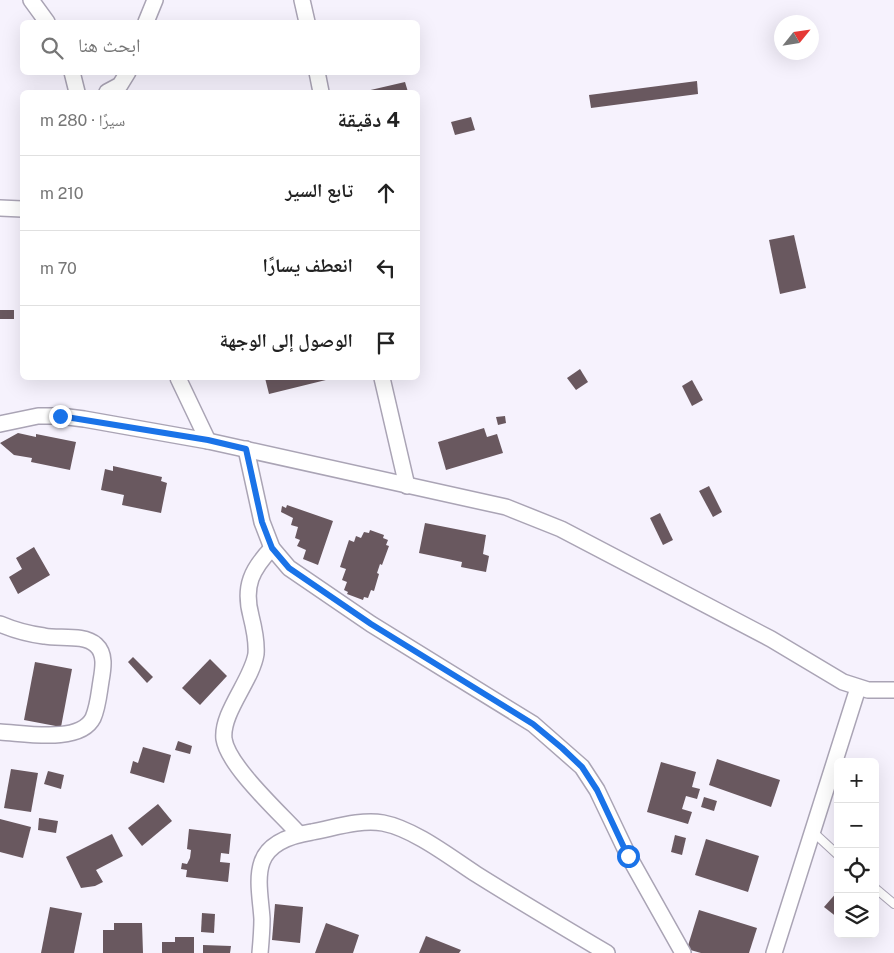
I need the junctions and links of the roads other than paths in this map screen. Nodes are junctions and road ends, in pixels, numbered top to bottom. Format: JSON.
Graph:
{"nodes":[{"id":1,"x":31,"y":0,"type":"edge"},
{"id":2,"x":155,"y":0,"type":"edge"},
{"id":3,"x":302,"y":0,"type":"edge"},
{"id":4,"x":46,"y":20,"type":"edge"},
{"id":5,"x":147,"y":20,"type":"edge"},
{"id":6,"x":307,"y":20,"type":"edge"},
{"id":7,"x":73,"y":75,"type":"edge"},
{"id":8,"x":126,"y":75,"type":"edge"},
{"id":9,"x":317,"y":75,"type":"edge"},
{"id":10,"x":76,"y":90,"type":"edge"},
{"id":11,"x":111,"y":90,"type":"edge"},
{"id":12,"x":320,"y":90,"type":"edge"},
{"id":13,"x":0,"y":208,"type":"edge"},
{"id":14,"x":20,"y":209,"type":"edge"},
{"id":15,"x":179,"y":380,"type":"edge"},
{"id":16,"x":382,"y":380,"type":"edge"},
{"id":17,"x":0,"y":424,"type":"edge"},
{"id":18,"x":208,"y":440,"type":"junction"},
{"id":19,"x":246,"y":449,"type":"junction"},
{"id":20,"x":407,"y":486,"type":"junction"},
{"id":21,"x":272,"y":548,"type":"junction"},
{"id":22,"x":0,"y":624,"type":"edge"},
{"id":23,"x":858,"y":688,"type":"junction"},
{"id":24,"x":894,"y":690,"type":"edge"},
{"id":25,"x":0,"y":732,"type":"edge"},
{"id":26,"x":811,"y":830,"type":"junction"},
{"id":27,"x":299,"y":834,"type":"junction"},
{"id":28,"x":834,"y":851,"type":"edge"},
{"id":29,"x":879,"y":891,"type":"edge"},
{"id":30,"x":894,"y":904,"type":"edge"},
{"id":31,"x":260,"y":953,"type":"edge"},
{"id":32,"x":606,"y":953,"type":"edge"},
{"id":33,"x":684,"y":953,"type":"edge"},
{"id":34,"x":774,"y":953,"type":"edge"}],
"edges":[{"from":1,"to":4,"type":"street"},
{"from":2,"to":5,"type":"street"},
{"from":3,"to":6,"type":"street"},
{"from":7,"to":10,"type":"street"},
{"from":8,"to":11,"type":"street"},
{"from":9,"to":12,"type":"street"},
{"from":13,"to":14,"type":"street"},
{"from":15,"to":18,"type":"street"},
{"from":16,"to":20,"type":"street"},
{"from":17,"to":18,"type":"street"},
{"from":18,"to":19,"type":"street"},
{"from":19,"to":20,"type":"street"},
{"from":19,"to":21,"type":"street"},
{"from":20,"to":23,"type":"street"},
{"from":21,"to":27,"type":"street"},
{"from":21,"to":33,"type":"street"},
{"from":22,"to":25,"type":"street"},
{"from":23,"to":24,"type":"street"},
{"from":23,"to":26,"type":"street"},
{"from":26,"to":28,"type":"lane"},
{"from":26,"to":34,"type":"street"},
{"from":27,"to":31,"type":"street"},
{"from":27,"to":32,"type":"street"},
{"from":29,"to":30,"type":"lane"}]}
